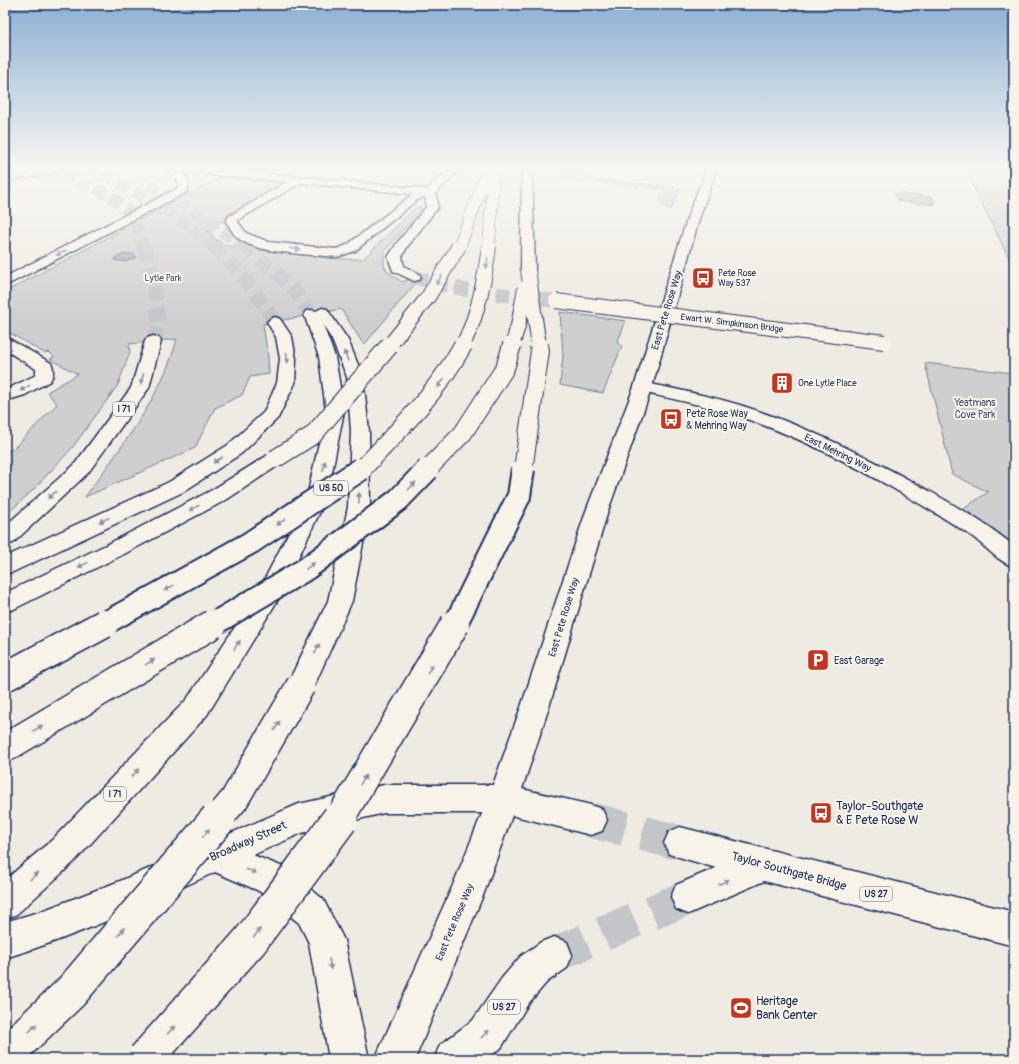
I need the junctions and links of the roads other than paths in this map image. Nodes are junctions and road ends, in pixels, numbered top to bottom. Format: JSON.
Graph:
{"nodes":[{"id":1,"x":129,"y":218,"type":"edge"},
{"id":2,"x":234,"y":218,"type":"edge"},
{"id":3,"x":389,"y":218,"type":"edge"},
{"id":4,"x":424,"y":218,"type":"edge"},
{"id":5,"x":471,"y":218,"type":"edge"},
{"id":6,"x":492,"y":218,"type":"edge"},
{"id":7,"x":527,"y":218,"type":"edge"},
{"id":8,"x":694,"y":218,"type":"edge"},
{"id":9,"x":528,"y":270,"type":"junction"},
{"id":10,"x":414,"y":277,"type":"tunnel mouth"},
{"id":11,"x":5,"y":282,"type":"edge"},
{"id":12,"x":556,"y":301,"type":"tunnel mouth"},
{"id":13,"x":275,"y":322,"type":"tunnel mouth"},
{"id":14,"x":153,"y":341,"type":"tunnel mouth"},
{"id":15,"x":884,"y":342,"type":"dead end"},
{"id":16,"x":5,"y":343,"type":"edge"},
{"id":17,"x":643,"y":388,"type":"junction"},
{"id":18,"x":5,"y":396,"type":"edge"},
{"id":19,"x":5,"y":538,"type":"edge"},
{"id":20,"x":1014,"y":559,"type":"edge"},
{"id":21,"x":5,"y":566,"type":"edge"},
{"id":22,"x":5,"y":603,"type":"edge"},
{"id":23,"x":5,"y":677,"type":"edge"},
{"id":24,"x":5,"y":748,"type":"edge"},
{"id":25,"x":503,"y":799,"type":"junction"},
{"id":26,"x":591,"y":820,"type":"tunnel mouth"},
{"id":27,"x":680,"y":843,"type":"tunnel mouth"},
{"id":28,"x":215,"y":856,"type":"junction"},
{"id":29,"x":764,"y":864,"type":"junction"},
{"id":30,"x":688,"y":897,"type":"tunnel mouth"},
{"id":31,"x":5,"y":902,"type":"edge"},
{"id":32,"x":1014,"y":930,"type":"edge"},
{"id":33,"x":5,"y":940,"type":"edge"},
{"id":34,"x":554,"y":955,"type":"tunnel mouth"},
{"id":35,"x":5,"y":1055,"type":"edge"},
{"id":36,"x":145,"y":1059,"type":"edge"},
{"id":37,"x":349,"y":1059,"type":"edge"},
{"id":38,"x":395,"y":1059,"type":"edge"},
{"id":39,"x":454,"y":1059,"type":"edge"}],
"edges":[{"from":1,"to":11,"type":"main road","one_way":true},
{"from":2,"to":3,"type":"main road","one_way":true},
{"from":4,"to":10,"type":"main road"},
{"from":5,"to":22,"type":"main road","one_way":true,"bridge":true},
{"from":6,"to":23,"type":"main road","number":"US 50","one_way":true,"bridge":true},
{"from":7,"to":9,"type":"main road"},
{"from":8,"to":17,"type":"main road","name":"East Pete Rose Way"},
{"from":24,"to":9,"type":"main road","one_way":true,"bridge":true},
{"from":36,"to":9,"type":"main road","one_way":true,"bridge":true},
{"from":12,"to":15,"type":"main road","name":"Ewart W. Simpkinson Bridge","bridge":true},
{"from":13,"to":21,"type":"main road","one_way":true},
{"from":14,"to":19,"type":"main road","number":"I 71","one_way":true},
{"from":16,"to":18,"type":"main road","one_way":true},
{"from":17,"to":20,"type":"main road","name":"East Mehring Way"},
{"from":17,"to":25,"type":"main road","name":"East Pete Rose Way"},
{"from":25,"to":26,"type":"main road"},
{"from":25,"to":28,"type":"main road","name":"Broadway Street"},
{"from":25,"to":38,"type":"main road","name":"East Pete Rose Way"},
{"from":27,"to":29,"type":"main road","name":"Taylor Southgate Bridge","number":"US 27"},
{"from":28,"to":33,"type":"main road","name":"Broadway Street"},
{"from":28,"to":37,"type":"main road","one_way":true},
{"from":30,"to":29,"type":"main road","one_way":true},
{"from":29,"to":32,"type":"main road","name":"Taylor Southgate Bridge","number":"US 27"},
{"from":35,"to":31,"type":"main road","number":"I 71","one_way":true,"bridge":true},
{"from":39,"to":34,"type":"main road","number":"US 27","one_way":true}]}
